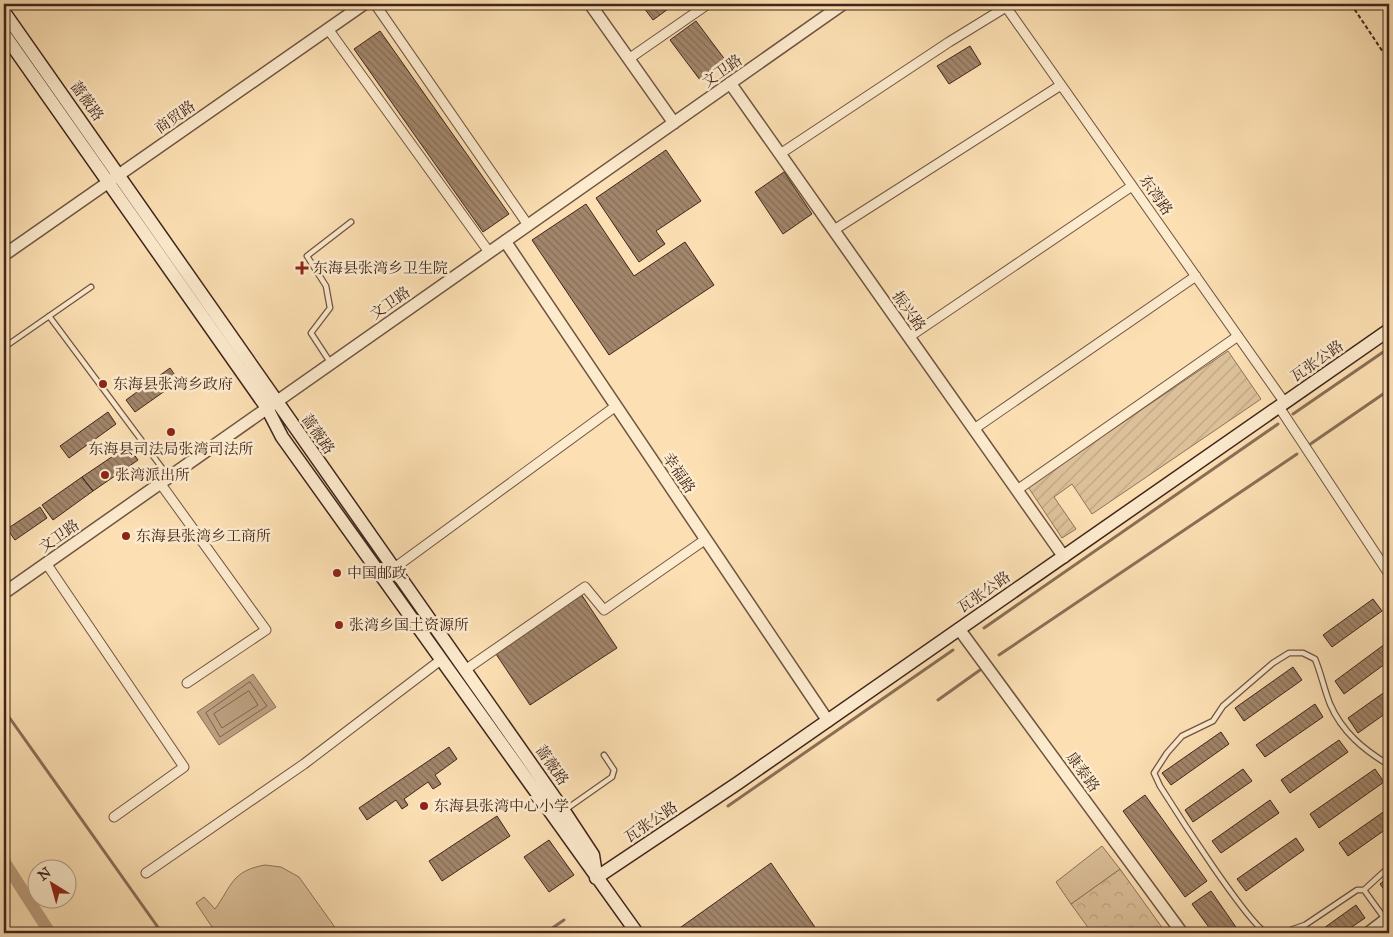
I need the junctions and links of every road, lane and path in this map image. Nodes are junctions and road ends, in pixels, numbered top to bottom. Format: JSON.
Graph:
{"nodes":[{"id":1,"x":364,"y":4,"type":"edge"},
{"id":2,"x":375,"y":4,"type":"edge"},
{"id":3,"x":590,"y":4,"type":"edge"},
{"id":4,"x":708,"y":4,"type":"edge"},
{"id":5,"x":843,"y":4,"type":"edge"},
{"id":6,"x":1351,"y":4,"type":"edge"},
{"id":7,"x":1005,"y":6,"type":"edge"},
{"id":8,"x":4,"y":12,"type":"edge"},
{"id":9,"x":328,"y":28,"type":"junction"},
{"id":10,"x":4,"y":34,"type":"edge"},
{"id":11,"x":630,"y":58,"type":"junction"},
{"id":12,"x":1389,"y":60,"type":"edge"},
{"id":13,"x":730,"y":83,"type":"junction"},
{"id":14,"x":1061,"y":85,"type":"junction"},
{"id":15,"x":674,"y":123,"type":"junction"},
{"id":16,"x":780,"y":154,"type":"junction"},
{"id":17,"x":114,"y":178,"type":"junction"},
{"id":18,"x":1132,"y":186,"type":"junction"},
{"id":19,"x":351,"y":222,"type":"dead end"},
{"id":20,"x":528,"y":225,"type":"junction"},
{"id":21,"x":834,"y":230,"type":"junction"},
{"id":22,"x":505,"y":241,"type":"junction"},
{"id":23,"x":489,"y":252,"type":"junction"},
{"id":24,"x":4,"y":255,"type":"edge"},
{"id":25,"x":1196,"y":276,"type":"junction"},
{"id":26,"x":91,"y":287,"type":"dead end"},
{"id":27,"x":49,"y":316,"type":"junction"},
{"id":28,"x":1389,"y":330,"type":"edge"},
{"id":29,"x":1238,"y":336,"type":"junction"},
{"id":30,"x":909,"y":337,"type":"junction"},
{"id":31,"x":9,"y":344,"type":"dead end"},
{"id":32,"x":331,"y":363,"type":"junction"},
{"id":33,"x":271,"y":405,"type":"junction"},
{"id":34,"x":1282,"y":405,"type":"junction"},
{"id":35,"x":616,"y":406,"type":"junction"},
{"id":36,"x":974,"y":429,"type":"junction"},
{"id":37,"x":165,"y":480,"type":"junction"},
{"id":38,"x":1017,"y":490,"type":"junction"},
{"id":39,"x":706,"y":539,"type":"junction"},
{"id":40,"x":1064,"y":556,"type":"junction"},
{"id":41,"x":46,"y":563,"type":"junction"},
{"id":42,"x":393,"y":568,"type":"junction"},
{"id":43,"x":1389,"y":574,"type":"edge"},
{"id":44,"x":4,"y":593,"type":"edge"},
{"id":45,"x":959,"y":630,"type":"junction"},
{"id":46,"x":442,"y":659,"type":"junction"},
{"id":47,"x":465,"y":670,"type":"junction"},
{"id":48,"x":187,"y":683,"type":"dead end"},
{"id":49,"x":828,"y":721,"type":"junction"},
{"id":50,"x":604,"y":755,"type":"dead end"},
{"id":51,"x":1389,"y":765,"type":"edge"},
{"id":52,"x":564,"y":811,"type":"junction"},
{"id":53,"x":114,"y":817,"type":"dead end"},
{"id":54,"x":1389,"y":867,"type":"edge"},
{"id":55,"x":146,"y":873,"type":"dead end"},
{"id":56,"x":596,"y":878,"type":"junction"},
{"id":57,"x":1364,"y":890,"type":"junction"},
{"id":58,"x":1388,"y":919,"type":"edge"},
{"id":59,"x":636,"y":933,"type":"edge"},
{"id":60,"x":1182,"y":933,"type":"edge"},
{"id":61,"x":1267,"y":933,"type":"edge"},
{"id":62,"x":1282,"y":933,"type":"edge"},
{"id":63,"x":1368,"y":933,"type":"edge"}],
"edges":[{"from":1,"to":9,"type":"street","name":"商贸路"},
{"from":2,"to":20,"type":"street"},
{"from":3,"to":11,"type":"street"},
{"from":4,"to":11,"type":"street"},
{"from":5,"to":13,"type":"street","name":"文卫路"},
{"from":6,"to":12,"type":"path"},
{"from":7,"to":14,"type":"street","name":"东湾路"},
{"from":7,"to":16,"type":"street"},
{"from":8,"to":17,"type":"main road","name":"蔷薇路"},
{"from":9,"to":17,"type":"street","name":"商贸路"},
{"from":9,"to":23,"type":"street"},
{"from":10,"to":17,"type":"main road","name":"蔷薇路"},
{"from":11,"to":15,"type":"street"},
{"from":13,"to":15,"type":"street","name":"文卫路"},
{"from":13,"to":16,"type":"street","name":"振兴路"},
{"from":14,"to":18,"type":"street","name":"东湾路"},
{"from":14,"to":21,"type":"street"},
{"from":15,"to":20,"type":"street","name":"文卫路"},
{"from":16,"to":21,"type":"street","name":"振兴路"},
{"from":17,"to":24,"type":"street","name":"商贸路"},
{"from":17,"to":33,"type":"main road","name":"蔷薇路"},
{"from":18,"to":25,"type":"street","name":"东湾路"},
{"from":18,"to":30,"type":"street"},
{"from":19,"to":32,"type":"lane"},
{"from":20,"to":22,"type":"street","name":"文卫路"},
{"from":21,"to":30,"type":"street","name":"振兴路"},
{"from":22,"to":23,"type":"street","name":"文卫路"},
{"from":22,"to":35,"type":"street","name":"幸福路"},
{"from":23,"to":32,"type":"street","name":"文卫路"},
{"from":25,"to":29,"type":"street","name":"东湾路"},
{"from":25,"to":36,"type":"street"},
{"from":26,"to":27,"type":"lane"},
{"from":27,"to":31,"type":"lane"},
{"from":27,"to":37,"type":"lane"},
{"from":28,"to":34,"type":"main road","name":"瓦张公路"},
{"from":29,"to":34,"type":"street","name":"东湾路"},
{"from":29,"to":38,"type":"street"},
{"from":30,"to":36,"type":"street","name":"振兴路"},
{"from":32,"to":33,"type":"street","name":"文卫路"},
{"from":33,"to":37,"type":"street","name":"文卫路"},
{"from":33,"to":42,"type":"main road","name":"蔷薇路"},
{"from":33,"to":46,"type":"main road","name":"蔷薇路"},
{"from":34,"to":40,"type":"main road","name":"瓦张公路"},
{"from":34,"to":43,"type":"street","name":"东湾路"},
{"from":35,"to":39,"type":"street","name":"幸福路"},
{"from":35,"to":42,"type":"street"},
{"from":36,"to":38,"type":"street","name":"振兴路"},
{"from":37,"to":41,"type":"street","name":"文卫路"},
{"from":37,"to":48,"type":"street"},
{"from":38,"to":40,"type":"street","name":"振兴路"},
{"from":39,"to":47,"type":"street"},
{"from":39,"to":49,"type":"street","name":"幸福路"},
{"from":40,"to":45,"type":"main road","name":"瓦张公路"},
{"from":41,"to":44,"type":"street","name":"文卫路"},
{"from":41,"to":53,"type":"street"},
{"from":42,"to":47,"type":"main road","name":"蔷薇路"},
{"from":45,"to":49,"type":"main road","name":"瓦张公路"},
{"from":45,"to":60,"type":"street","name":"康泰路"},
{"from":46,"to":55,"type":"street"},
{"from":46,"to":56,"type":"main road","name":"蔷薇路"},
{"from":47,"to":52,"type":"main road","name":"蔷薇路"},
{"from":49,"to":56,"type":"main road","name":"瓦张公路"},
{"from":50,"to":52,"type":"lane"},
{"from":51,"to":61,"type":"lane"},
{"from":52,"to":56,"type":"main road","name":"蔷薇路"},
{"from":54,"to":57,"type":"lane"},
{"from":56,"to":59,"type":"main road","name":"蔷薇路"},
{"from":57,"to":58,"type":"lane"},
{"from":57,"to":62,"type":"lane"},
{"from":58,"to":63,"type":"street"}]}
